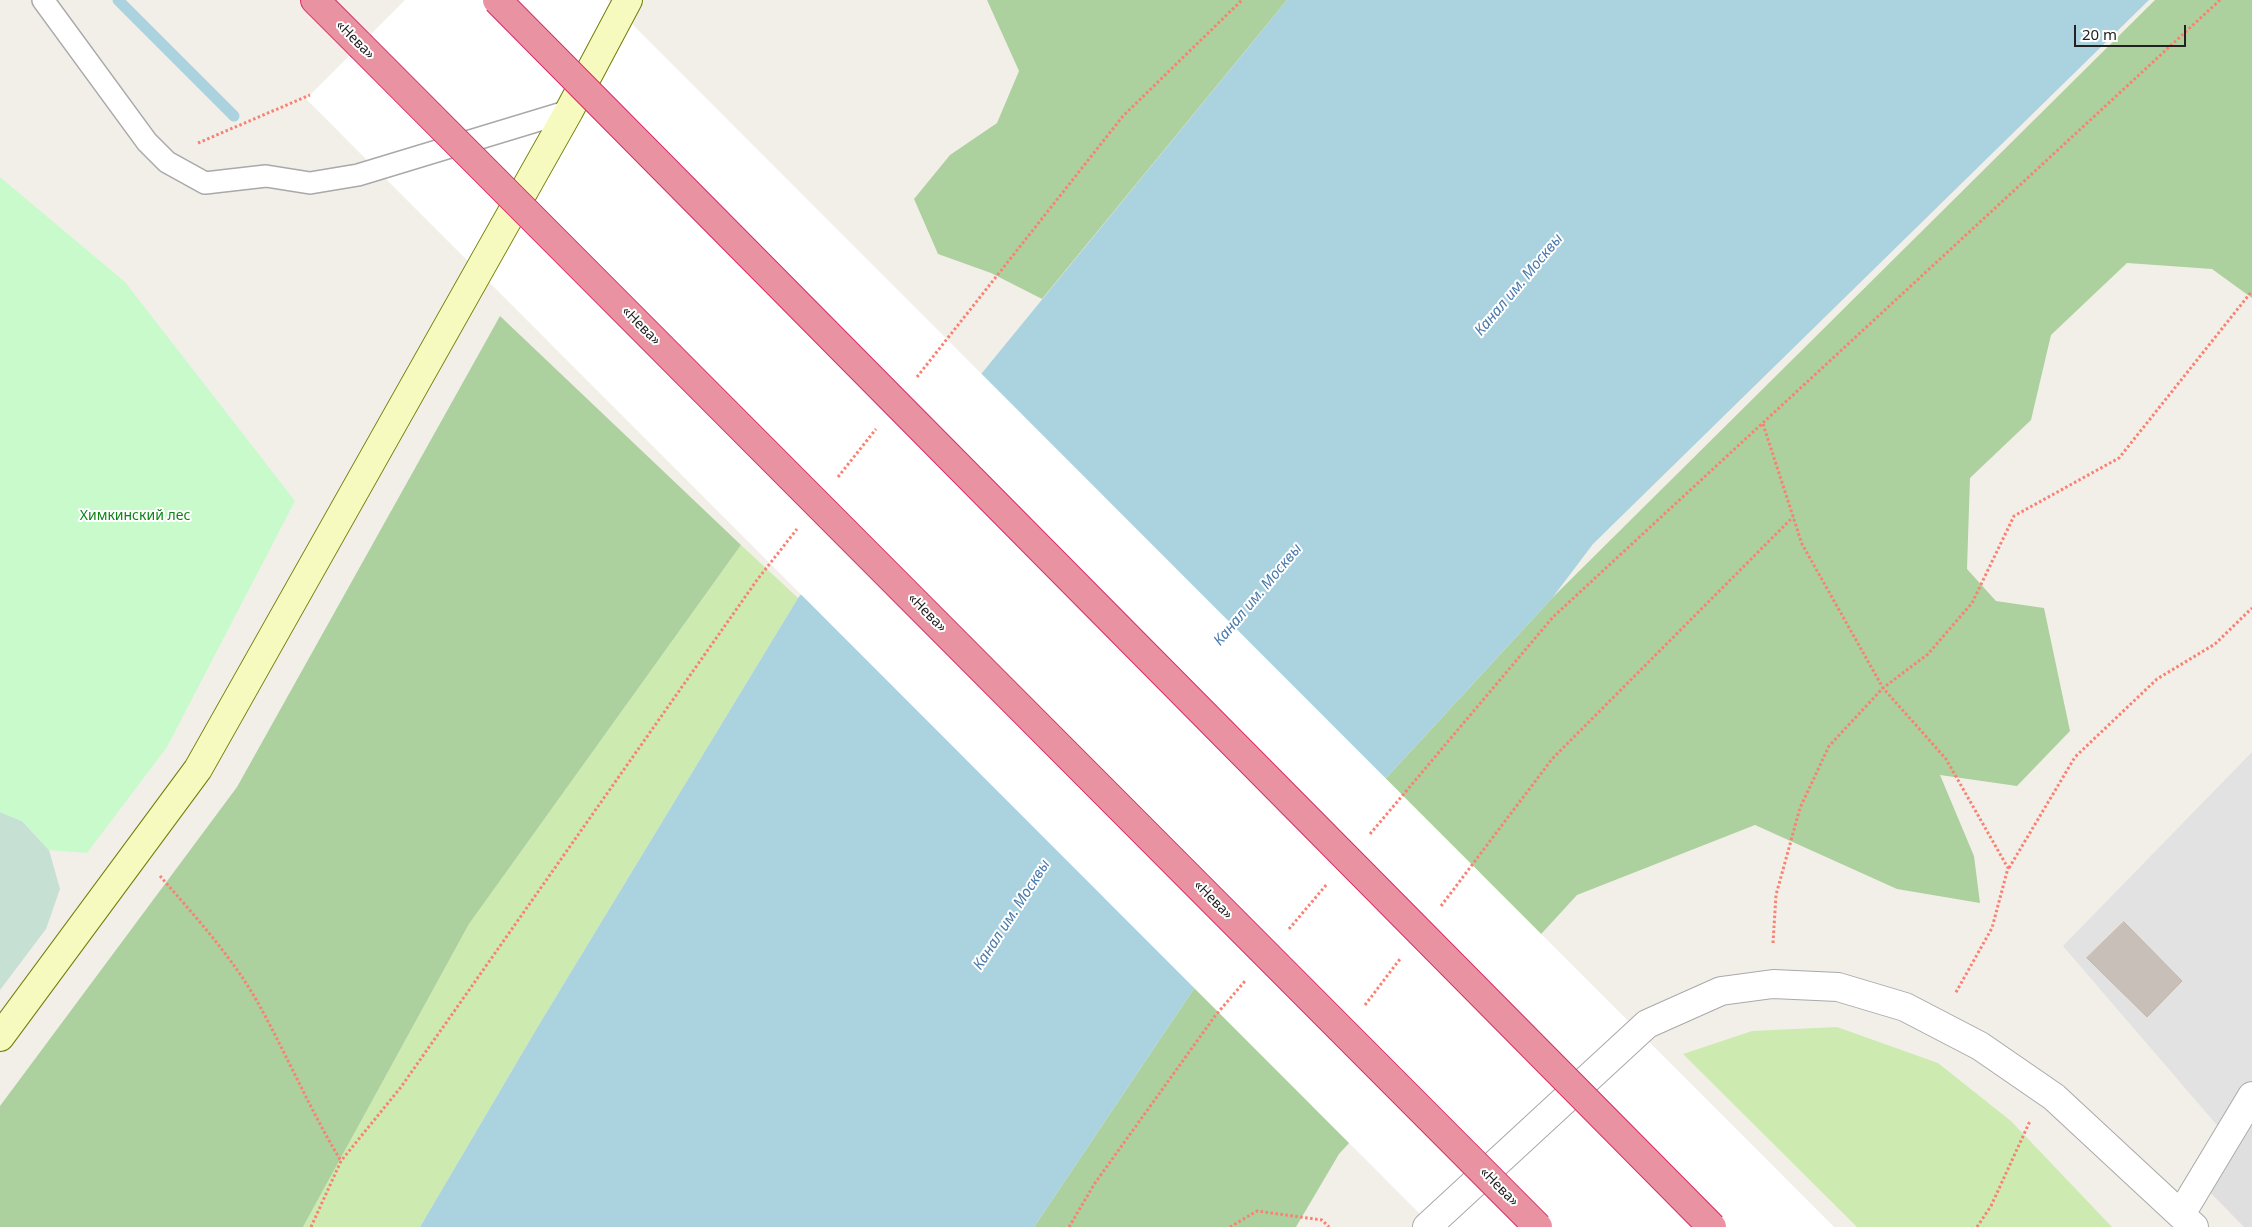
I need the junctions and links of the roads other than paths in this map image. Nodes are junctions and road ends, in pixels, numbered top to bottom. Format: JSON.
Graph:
{"nodes":[{"id":1,"x":43,"y":0,"type":"edge"},
{"id":2,"x":315,"y":0,"type":"edge"},
{"id":3,"x":497,"y":0,"type":"edge"},
{"id":4,"x":628,"y":0,"type":"edge"},
{"id":5,"x":569,"y":111,"type":"junction"},
{"id":6,"x":0,"y":1037,"type":"edge"},
{"id":7,"x":2252,"y":1096,"type":"edge"},
{"id":8,"x":2188,"y":1220,"type":"edge"},
{"id":9,"x":1426,"y":1227,"type":"edge"},
{"id":10,"x":1538,"y":1227,"type":"edge"},
{"id":11,"x":1712,"y":1227,"type":"edge"}],
"edges":[{"from":1,"to":5,"type":"lane"},
{"from":2,"to":10,"type":"highway","name":"«Нева»","bridge":true},
{"from":3,"to":11,"type":"highway","bridge":true},
{"from":4,"to":5,"type":"main road"},
{"from":5,"to":6,"type":"main road"},
{"from":7,"to":8,"type":"street"},
{"from":8,"to":9,"type":"street"}]}
